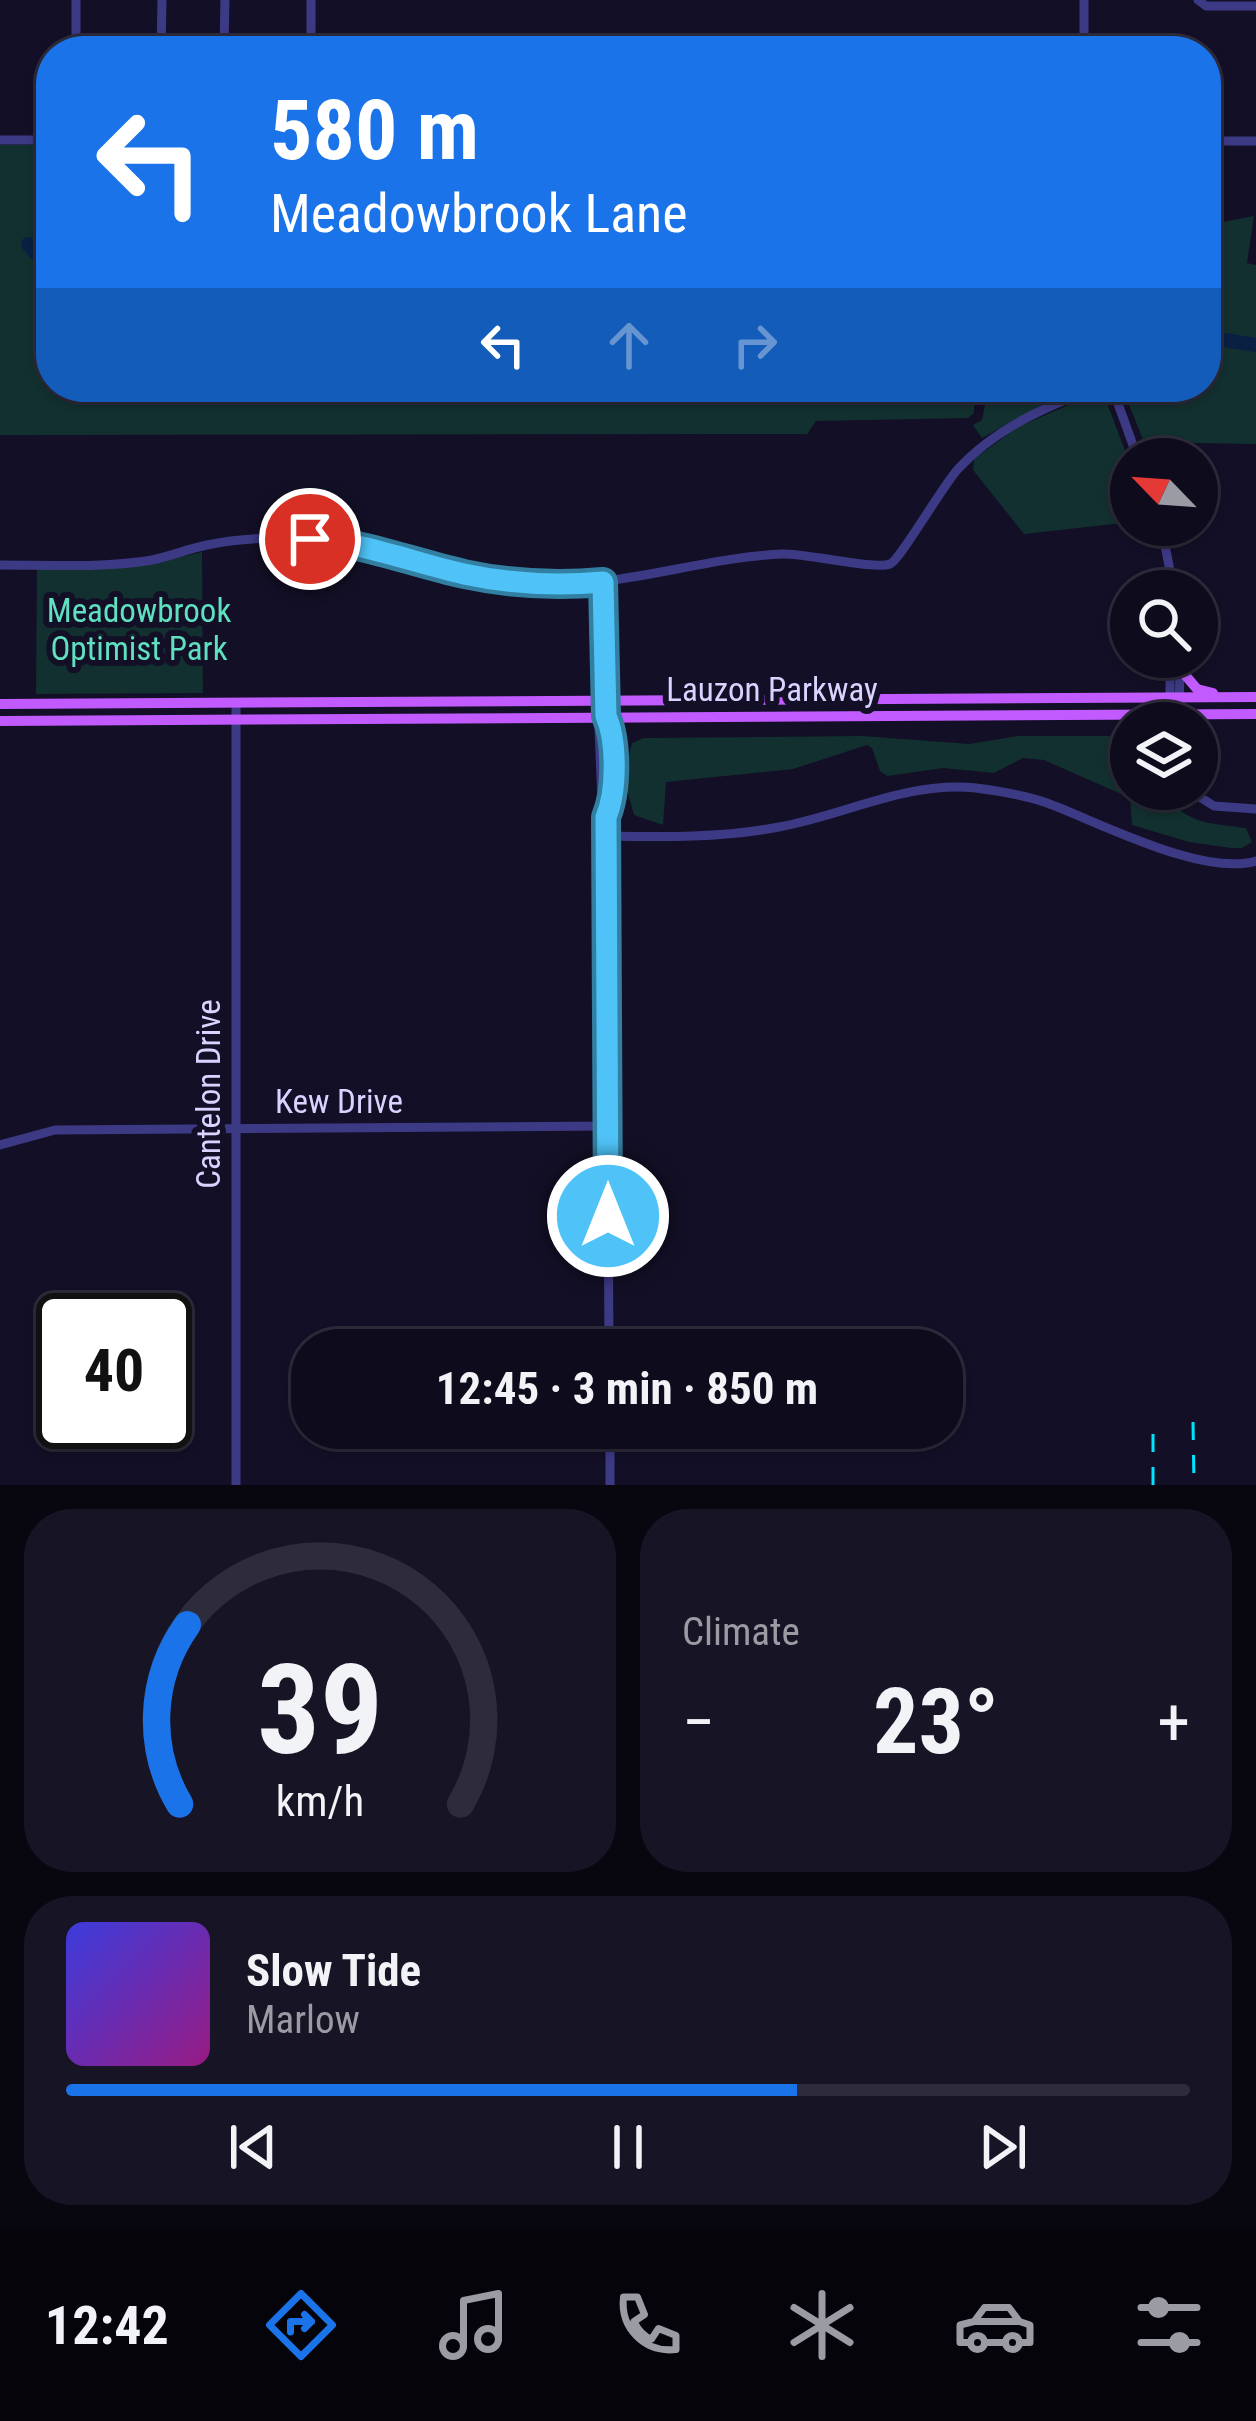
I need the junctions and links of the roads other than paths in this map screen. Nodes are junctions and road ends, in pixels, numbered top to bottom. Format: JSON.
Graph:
{"nodes":[{"id":1,"x":76,"y":0,"type":"edge"},
{"id":2,"x":162,"y":0,"type":"edge"},
{"id":3,"x":225,"y":0,"type":"edge"},
{"id":4,"x":311,"y":0,"type":"edge"},
{"id":5,"x":1084,"y":0,"type":"edge"},
{"id":6,"x":1198,"y":0,"type":"edge"},
{"id":7,"x":1256,"y":6,"type":"edge"},
{"id":8,"x":76,"y":36,"type":"edge"},
{"id":9,"x":161,"y":36,"type":"edge"},
{"id":10,"x":224,"y":36,"type":"edge"},
{"id":11,"x":311,"y":36,"type":"edge"},
{"id":12,"x":1084,"y":36,"type":"edge"},
{"id":13,"x":0,"y":140,"type":"edge"},
{"id":14,"x":36,"y":140,"type":"edge"},
{"id":15,"x":1221,"y":141,"type":"edge"},
{"id":16,"x":1256,"y":142,"type":"edge"},
{"id":17,"x":1062,"y":402,"type":"edge"},
{"id":18,"x":1117,"y":402,"type":"edge"},
{"id":19,"x":1130,"y":438,"type":"edge"},
{"id":20,"x":0,"y":565,"type":"edge"},
{"id":21,"x":603,"y":582,"type":"junction"},
{"id":22,"x":1173,"y":678,"type":"edge"},
{"id":23,"x":1178,"y":678,"type":"edge"},
{"id":24,"x":1190,"y":678,"type":"edge"},
{"id":25,"x":1175,"y":697,"type":"junction"},
{"id":26,"x":1256,"y":697,"type":"edge"},
{"id":27,"x":1228,"y":698,"type":"junction"},
{"id":28,"x":608,"y":701,"type":"junction"},
{"id":29,"x":1175,"y":702,"type":"edge"},
{"id":30,"x":236,"y":703,"type":"junction"},
{"id":31,"x":0,"y":704,"type":"edge"},
{"id":32,"x":1256,"y":714,"type":"edge"},
{"id":33,"x":606,"y":716,"type":"junction"},
{"id":34,"x":1218,"y":716,"type":"edge"},
{"id":35,"x":1110,"y":718,"type":"edge"},
{"id":36,"x":236,"y":720,"type":"junction"},
{"id":37,"x":0,"y":721,"type":"edge"},
{"id":38,"x":1218,"y":806,"type":"edge"},
{"id":39,"x":1256,"y":809,"type":"edge"},
{"id":40,"x":606,"y":836,"type":"junction"},
{"id":41,"x":1256,"y":861,"type":"edge"},
{"id":42,"x":608,"y":1126,"type":"junction"},
{"id":43,"x":235,"y":1129,"type":"junction"},
{"id":44,"x":0,"y":1145,"type":"edge"},
{"id":45,"x":609,"y":1329,"type":"edge"},
{"id":46,"x":610,"y":1449,"type":"edge"},
{"id":47,"x":236,"y":1485,"type":"edge"},
{"id":48,"x":610,"y":1485,"type":"edge"}],
"edges":[{"from":1,"to":8,"type":"street"},
{"from":2,"to":9,"type":"street"},
{"from":3,"to":10,"type":"street"},
{"from":4,"to":11,"type":"street"},
{"from":5,"to":12,"type":"street"},
{"from":6,"to":7,"type":"street"},
{"from":13,"to":14,"type":"street"},
{"from":15,"to":16,"type":"street"},
{"from":17,"to":21,"type":"street"},
{"from":18,"to":19,"type":"street"},
{"from":20,"to":21,"type":"street"},
{"from":21,"to":28,"type":"street"},
{"from":22,"to":25,"type":"street"},
{"from":23,"to":25,"type":"street"},
{"from":24,"to":27,"type":"main road"},
{"from":25,"to":27,"type":"main road","name":"Lauzon Parkway"},
{"from":25,"to":28,"type":"main road","name":"Lauzon Parkway"},
{"from":25,"to":29,"type":"street"},
{"from":26,"to":27,"type":"main road","name":"Lauzon Parkway"},
{"from":28,"to":30,"type":"main road","name":"Lauzon Parkway"},
{"from":28,"to":33,"type":"street"},
{"from":30,"to":31,"type":"main road","name":"Lauzon Parkway"},
{"from":30,"to":36,"type":"street","name":"Cantelon Drive"},
{"from":32,"to":34,"type":"main road","name":"Lauzon Parkway"},
{"from":33,"to":35,"type":"main road","name":"Lauzon Parkway"},
{"from":33,"to":36,"type":"main road","name":"Lauzon Parkway"},
{"from":33,"to":40,"type":"street"},
{"from":36,"to":37,"type":"main road","name":"Lauzon Parkway"},
{"from":36,"to":43,"type":"street","name":"Cantelon Drive"},
{"from":38,"to":39,"type":"street"},
{"from":40,"to":41,"type":"street"},
{"from":40,"to":42,"type":"street"},
{"from":42,"to":43,"type":"street","name":"Kew Drive"},
{"from":42,"to":45,"type":"street"},
{"from":43,"to":44,"type":"street","name":"Kew Drive"},
{"from":43,"to":47,"type":"street","name":"Cantelon Drive"},
{"from":46,"to":48,"type":"street"}]}
